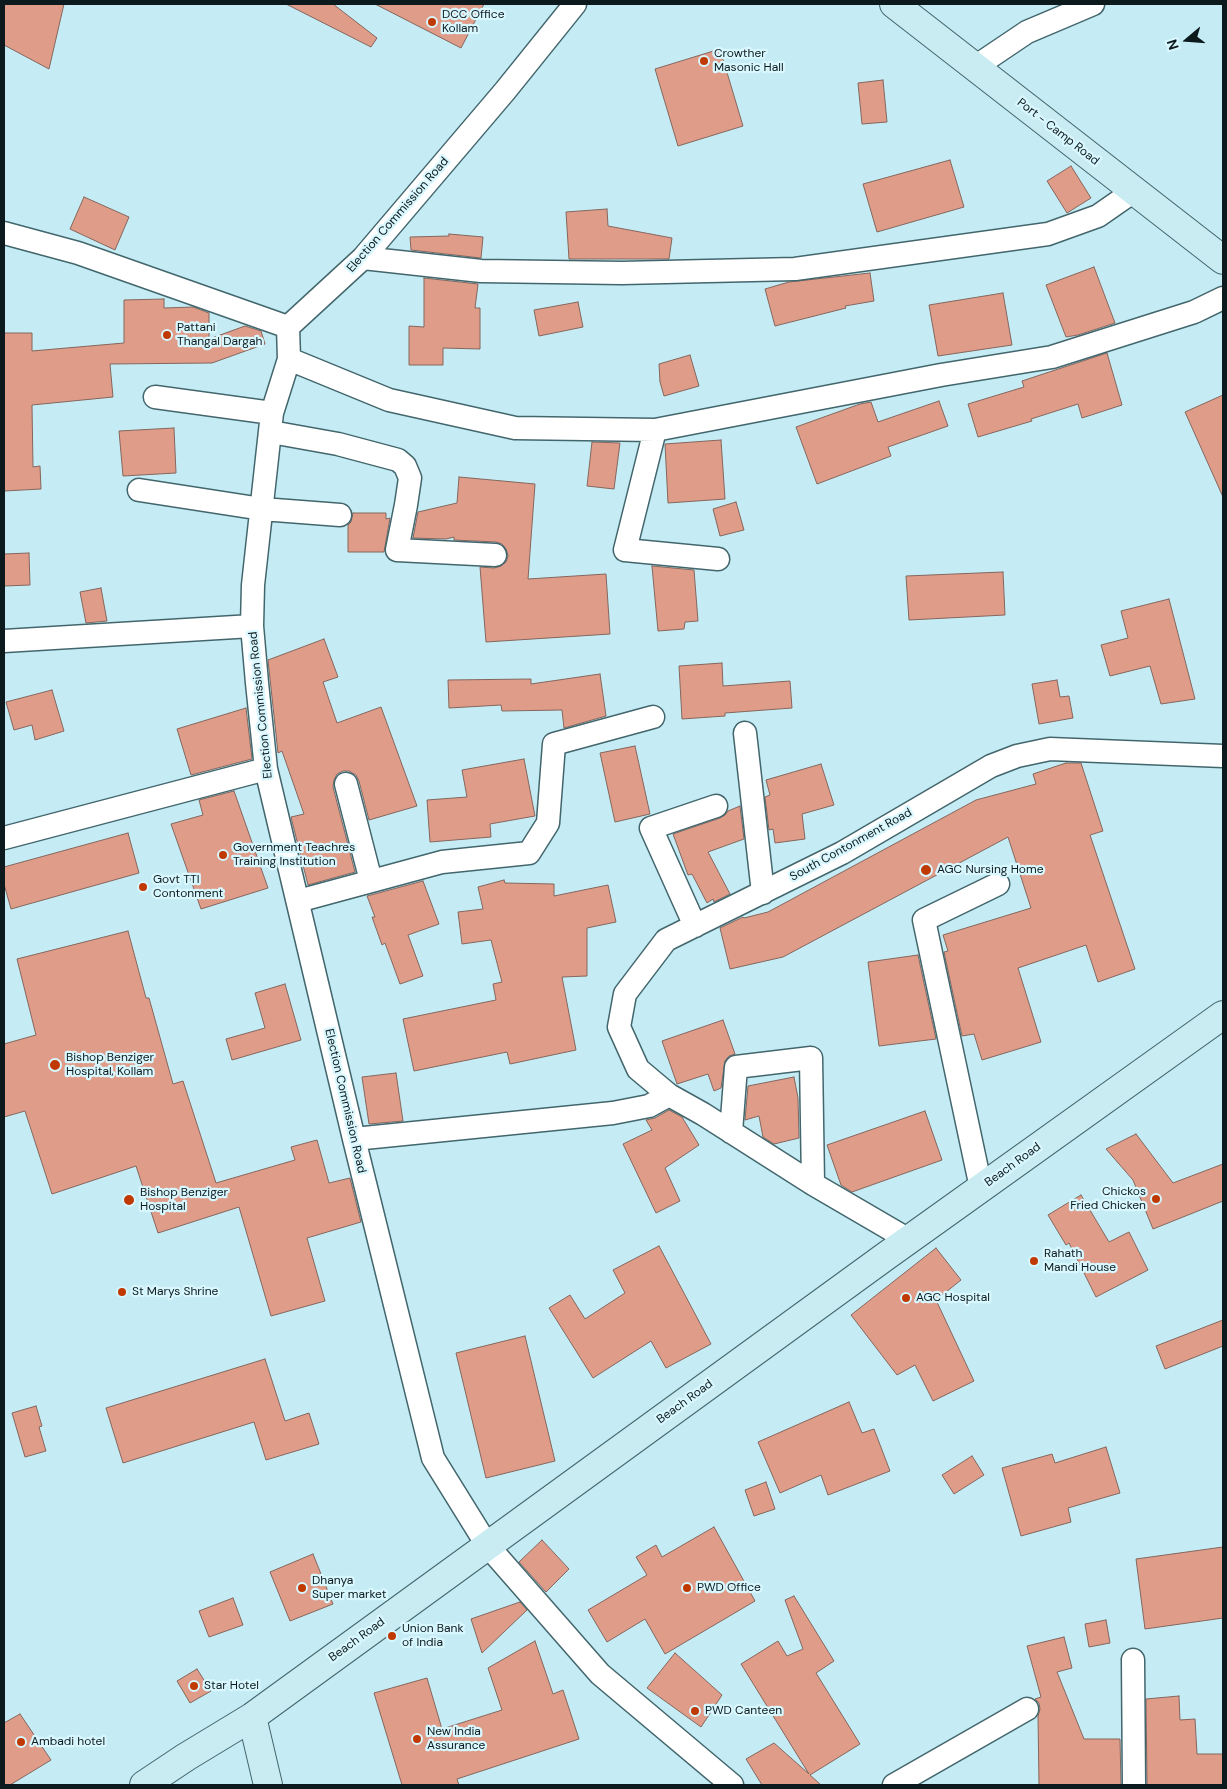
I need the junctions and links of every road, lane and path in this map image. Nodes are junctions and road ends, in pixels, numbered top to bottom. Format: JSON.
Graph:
{"nodes":[{"id":1,"x":575,"y":4,"type":"edge"},
{"id":2,"x":894,"y":4,"type":"edge"},
{"id":3,"x":1093,"y":4,"type":"edge"},
{"id":4,"x":975,"y":68,"type":"junction"},
{"id":5,"x":1134,"y":191,"type":"junction"},
{"id":6,"x":4,"y":233,"type":"edge"},
{"id":7,"x":363,"y":258,"type":"junction"},
{"id":8,"x":1223,"y":260,"type":"edge"},
{"id":9,"x":1223,"y":298,"type":"edge"},
{"id":10,"x":288,"y":327,"type":"junction"},
{"id":11,"x":289,"y":359,"type":"junction"},
{"id":12,"x":155,"y":397,"type":"dead end"},
{"id":13,"x":271,"y":423,"type":"junction"},
{"id":14,"x":655,"y":430,"type":"junction"},
{"id":15,"x":139,"y":490,"type":"dead end"},
{"id":16,"x":262,"y":509,"type":"junction"},
{"id":17,"x":340,"y":515,"type":"dead end"},
{"id":18,"x":495,"y":555,"type":"dead end"},
{"id":19,"x":718,"y":559,"type":"dead end"},
{"id":20,"x":252,"y":626,"type":"junction"},
{"id":21,"x":4,"y":641,"type":"edge"},
{"id":22,"x":653,"y":717,"type":"dead end"},
{"id":23,"x":744,"y":733,"type":"dead end"},
{"id":24,"x":1223,"y":756,"type":"edge"},
{"id":25,"x":266,"y":769,"type":"junction"},
{"id":26,"x":346,"y":784,"type":"dead end"},
{"id":27,"x":716,"y":806,"type":"dead end"},
{"id":28,"x":4,"y":838,"type":"edge"},
{"id":29,"x":371,"y":881,"type":"junction"},
{"id":30,"x":998,"y":884,"type":"dead end"},
{"id":31,"x":763,"y":893,"type":"junction"},
{"id":32,"x":298,"y":901,"type":"junction"},
{"id":33,"x":695,"y":926,"type":"junction"},
{"id":34,"x":1223,"y":1015,"type":"edge"},
{"id":35,"x":669,"y":1095,"type":"junction"},
{"id":36,"x":731,"y":1132,"type":"junction"},
{"id":37,"x":354,"y":1139,"type":"junction"},
{"id":38,"x":813,"y":1184,"type":"junction"},
{"id":39,"x":981,"y":1188,"type":"junction"},
{"id":40,"x":909,"y":1240,"type":"junction"},
{"id":41,"x":487,"y":1545,"type":"junction"},
{"id":42,"x":1133,"y":1660,"type":"dead end"},
{"id":43,"x":1028,"y":1709,"type":"dead end"},
{"id":44,"x":252,"y":1717,"type":"junction"},
{"id":45,"x":144,"y":1785,"type":"edge"},
{"id":46,"x":268,"y":1785,"type":"edge"},
{"id":47,"x":732,"y":1785,"type":"edge"},
{"id":48,"x":894,"y":1785,"type":"edge"},
{"id":49,"x":1134,"y":1785,"type":"edge"}],
"edges":[{"from":1,"to":7,"type":"street","name":"Election Commission Road"},
{"from":2,"to":4,"type":"main road","name":"Port - Camp Road"},
{"from":3,"to":4,"type":"street"},
{"from":4,"to":5,"type":"main road","name":"Port - Camp Road"},
{"from":5,"to":7,"type":"street"},
{"from":5,"to":8,"type":"main road","name":"Port - Camp Road"},
{"from":6,"to":10,"type":"street"},
{"from":7,"to":10,"type":"street","name":"Election Commission Road"},
{"from":9,"to":14,"type":"street"},
{"from":10,"to":11,"type":"street","name":"Election Commission Road"},
{"from":11,"to":13,"type":"street","name":"Election Commission Road"},
{"from":11,"to":14,"type":"street"},
{"from":12,"to":13,"type":"street"},
{"from":13,"to":16,"type":"street","name":"Election Commission Road"},
{"from":13,"to":18,"type":"street"},
{"from":14,"to":19,"type":"street"},
{"from":15,"to":16,"type":"street"},
{"from":16,"to":17,"type":"street"},
{"from":16,"to":20,"type":"street","name":"Election Commission Road"},
{"from":20,"to":21,"type":"street"},
{"from":20,"to":25,"type":"street","name":"Election Commission Road"},
{"from":22,"to":29,"type":"street"},
{"from":23,"to":31,"type":"street"},
{"from":24,"to":31,"type":"street","name":"South Contonment Road"},
{"from":25,"to":28,"type":"street"},
{"from":25,"to":32,"type":"street","name":"Election Commission Road"},
{"from":26,"to":29,"type":"street"},
{"from":27,"to":33,"type":"street"},
{"from":29,"to":32,"type":"street"},
{"from":30,"to":39,"type":"street"},
{"from":31,"to":33,"type":"street","name":"South Contonment Road"},
{"from":32,"to":37,"type":"street","name":"Election Commission Road"},
{"from":33,"to":35,"type":"street","name":"South Contonment Road"},
{"from":34,"to":39,"type":"main road","name":"Beach Road"},
{"from":35,"to":36,"type":"street","name":"South Contonment Road"},
{"from":35,"to":37,"type":"street"},
{"from":36,"to":38,"type":"street","name":"South Contonment Road"},
{"from":36,"to":38,"type":"street"},
{"from":37,"to":41,"type":"street","name":"Election Commission Road"},
{"from":38,"to":40,"type":"street","name":"South Contonment Road"},
{"from":39,"to":40,"type":"main road","name":"Beach Road"},
{"from":40,"to":41,"type":"main road","name":"Beach Road"},
{"from":41,"to":44,"type":"main road","name":"Beach Road"},
{"from":41,"to":47,"type":"street","name":"Election Commission Road"},
{"from":42,"to":49,"type":"street"},
{"from":43,"to":48,"type":"street"},
{"from":44,"to":45,"type":"main road","name":"Beach Road"},
{"from":44,"to":46,"type":"main road"}]}
